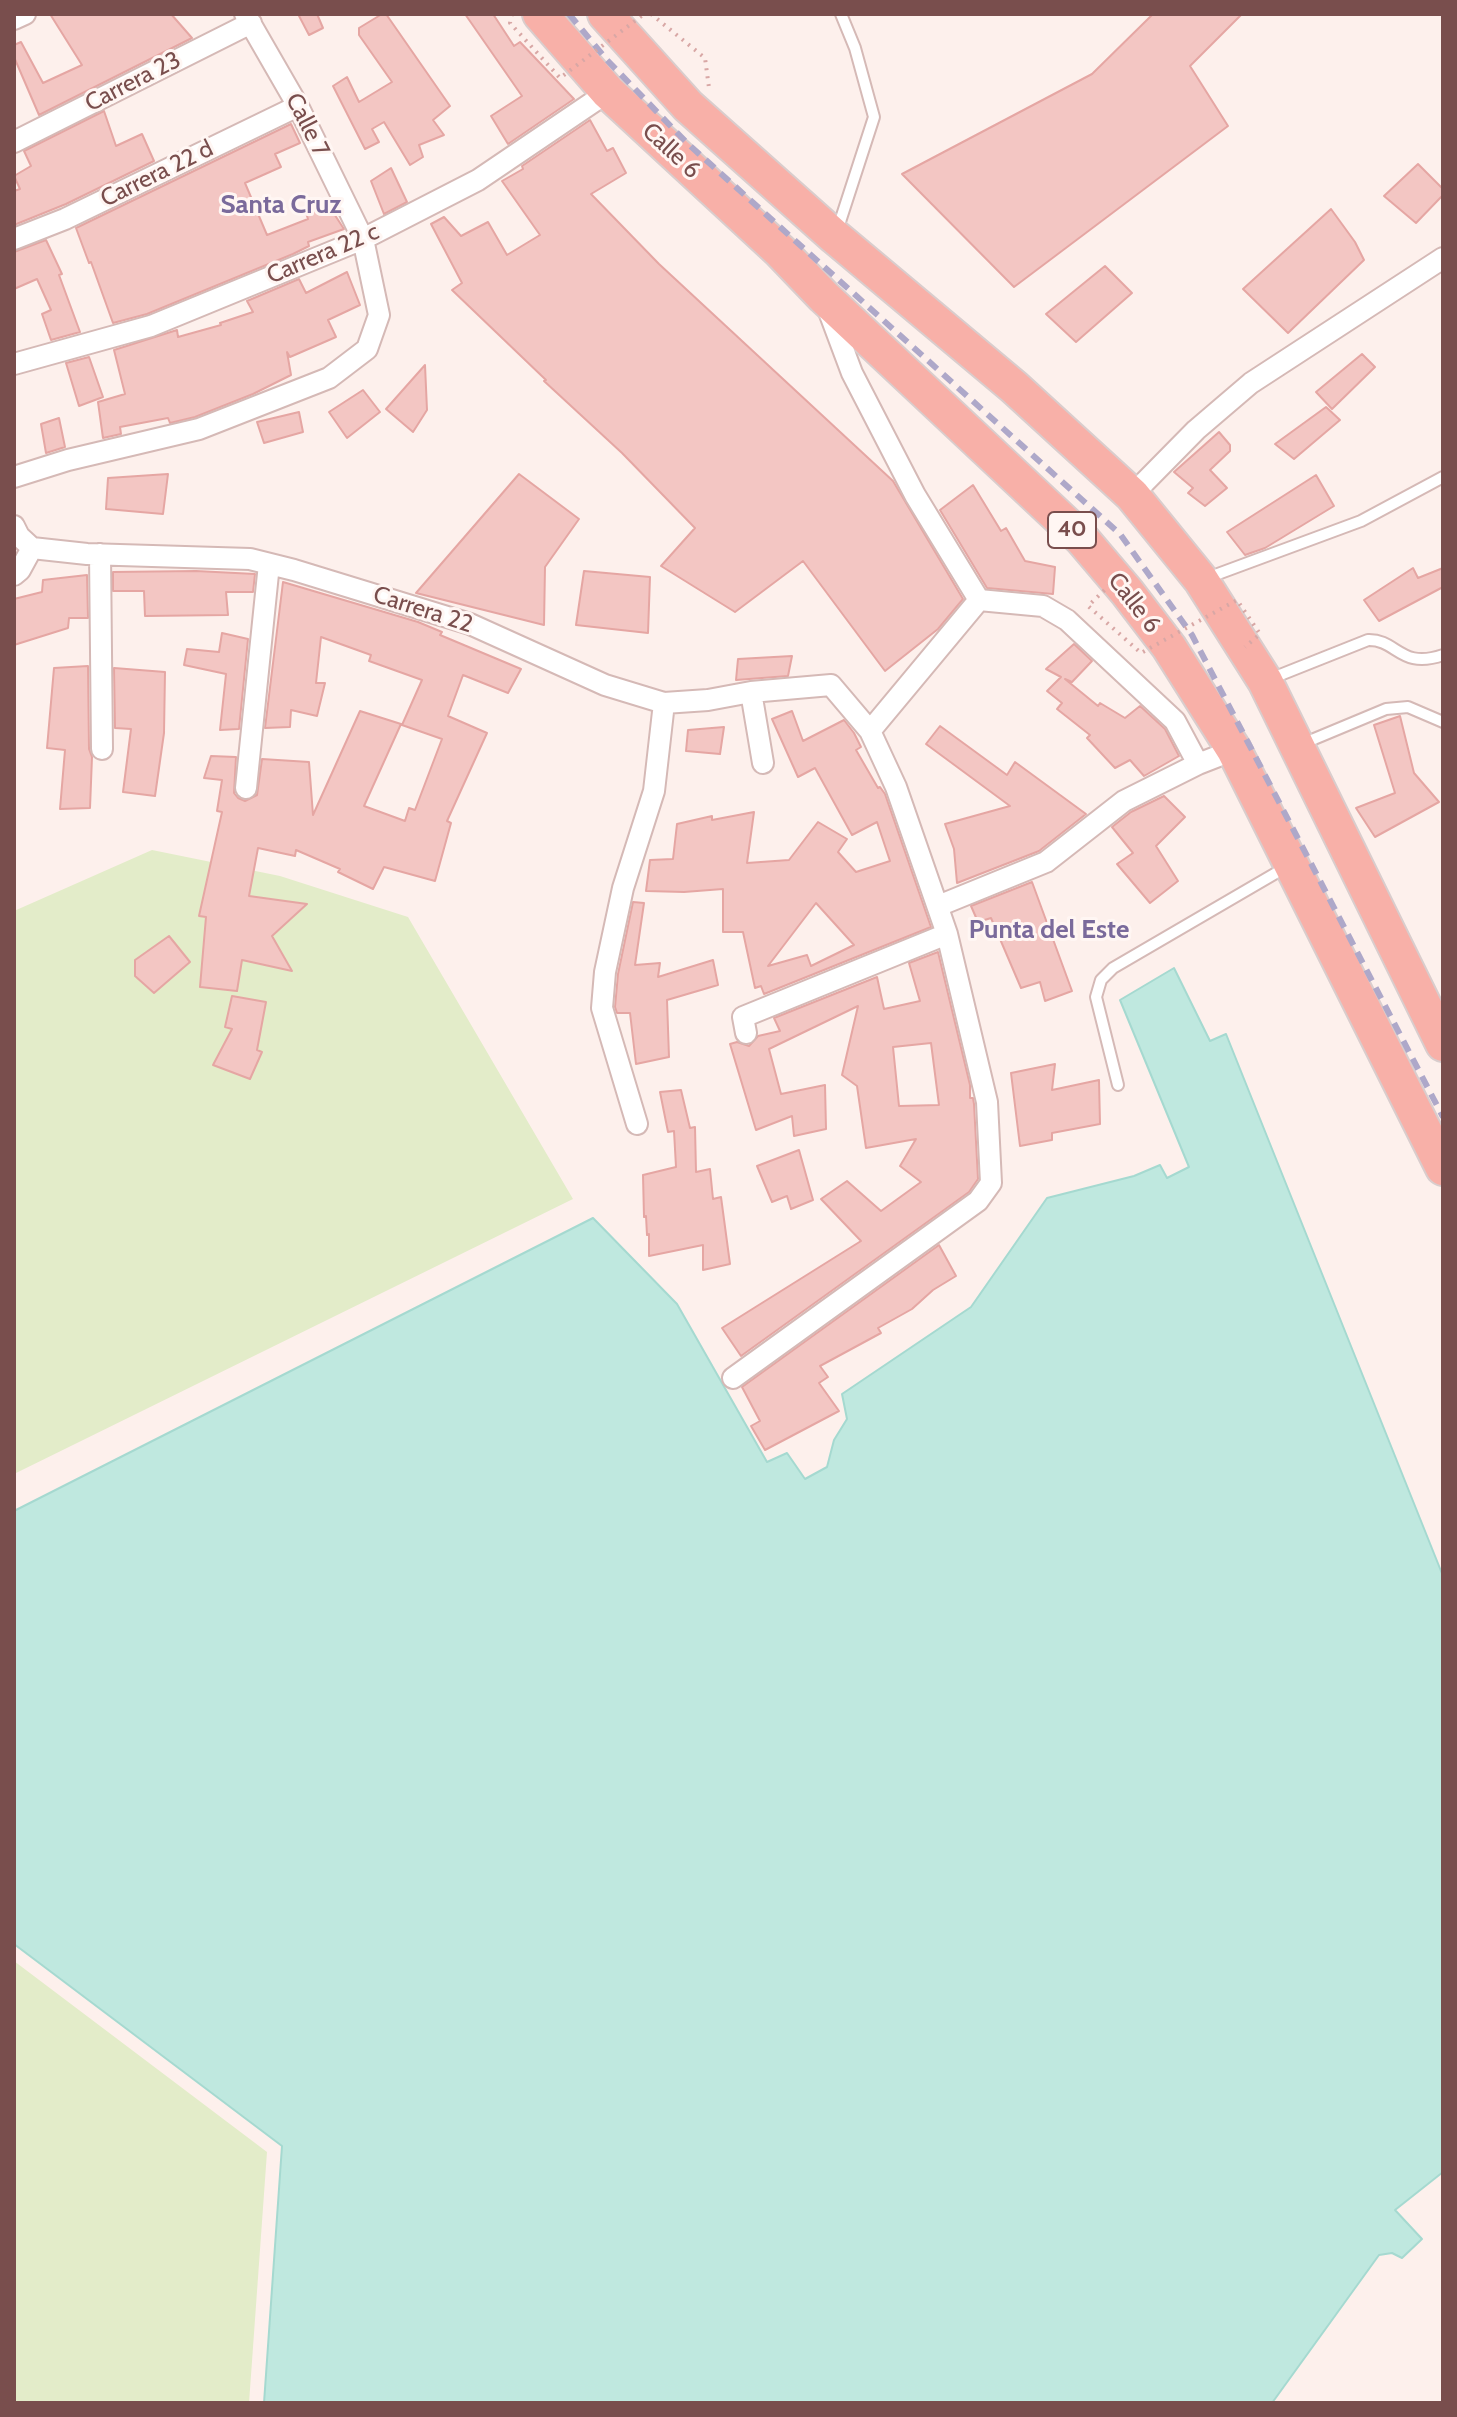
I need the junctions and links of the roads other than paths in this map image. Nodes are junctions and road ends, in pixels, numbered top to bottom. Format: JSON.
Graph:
{"nodes":[{"id":1,"x":25,"y":14,"type":"edge"},
{"id":2,"x":540,"y":14,"type":"edge"},
{"id":3,"x":605,"y":14,"type":"edge"},
{"id":4,"x":841,"y":14,"type":"edge"},
{"id":5,"x":248,"y":18,"type":"edge"},
{"id":6,"x":14,"y":19,"type":"edge"},
{"id":7,"x":608,"y":92,"type":"junction"},
{"id":8,"x":298,"y":106,"type":"junction"},
{"id":9,"x":14,"y":142,"type":"edge"},
{"id":10,"x":835,"y":237,"type":"junction"},
{"id":11,"x":14,"y":239,"type":"edge"},
{"id":12,"x":363,"y":239,"type":"junction"},
{"id":13,"x":1443,"y":258,"type":"edge"},
{"id":14,"x":824,"y":297,"type":"junction"},
{"id":15,"x":14,"y":364,"type":"edge"},
{"id":16,"x":1443,"y":477,"type":"edge"},
{"id":17,"x":16,"y":480,"type":"edge"},
{"id":18,"x":1132,"y":495,"type":"junction"},
{"id":19,"x":14,"y":526,"type":"edge"},
{"id":20,"x":32,"y":548,"type":"junction"},
{"id":21,"x":100,"y":554,"type":"junction"},
{"id":22,"x":269,"y":564,"type":"junction"},
{"id":23,"x":14,"y":575,"type":"edge"},
{"id":24,"x":1201,"y":580,"type":"junction"},
{"id":25,"x":979,"y":600,"type":"junction"},
{"id":26,"x":1443,"y":655,"type":"edge"},
{"id":27,"x":1265,"y":681,"type":"junction"},
{"id":28,"x":751,"y":692,"type":"junction"},
{"id":29,"x":664,"y":703,"type":"junction"},
{"id":30,"x":1443,"y":722,"type":"edge"},
{"id":31,"x":870,"y":731,"type":"junction"},
{"id":32,"x":1296,"y":746,"type":"junction"},
{"id":33,"x":102,"y":749,"type":"dead end"},
{"id":34,"x":1234,"y":750,"type":"junction"},
{"id":35,"x":763,"y":763,"type":"dead end"},
{"id":36,"x":1198,"y":764,"type":"junction"},
{"id":37,"x":246,"y":788,"type":"dead end"},
{"id":38,"x":1290,"y":865,"type":"junction"},
{"id":39,"x":938,"y":906,"type":"junction"},
{"id":40,"x":947,"y":934,"type":"junction"},
{"id":41,"x":746,"y":1033,"type":"dead end"},
{"id":42,"x":1443,"y":1044,"type":"edge"},
{"id":43,"x":1118,"y":1085,"type":"dead end"},
{"id":44,"x":637,"y":1124,"type":"dead end"},
{"id":45,"x":1443,"y":1168,"type":"edge"},
{"id":46,"x":733,"y":1378,"type":"dead end"}],
"edges":[{"from":1,"to":6,"type":"street"},
{"from":2,"to":7,"type":"highway","name":"Calle 6","number":"40"},
{"from":3,"to":10,"type":"highway","name":"Calle 6"},
{"from":4,"to":10,"type":"lane"},
{"from":5,"to":8,"type":"street","name":"Calle 7"},
{"from":5,"to":9,"type":"street","name":"Carrera 23"},
{"from":7,"to":12,"type":"street","name":"Carrera 22 c"},
{"from":7,"to":14,"type":"highway","name":"Calle 6","number":"40"},
{"from":8,"to":11,"type":"street","name":"Carrera 22 d"},
{"from":8,"to":12,"type":"street","name":"Calle 7"},
{"from":10,"to":18,"type":"highway","name":"Calle 6"},
{"from":12,"to":15,"type":"street","name":"Carrera 22 c"},
{"from":12,"to":17,"type":"street"},
{"from":13,"to":18,"type":"street"},
{"from":14,"to":25,"type":"street"},
{"from":14,"to":34,"type":"highway","name":"Calle 6","number":"40"},
{"from":16,"to":24,"type":"lane"},
{"from":18,"to":24,"type":"highway","name":"Calle 6"},
{"from":19,"to":20,"type":"street"},
{"from":20,"to":21,"type":"street","name":"Carrera 22"},
{"from":20,"to":23,"type":"street"},
{"from":21,"to":22,"type":"street","name":"Carrera 22"},
{"from":21,"to":33,"type":"street"},
{"from":22,"to":29,"type":"street","name":"Carrera 22"},
{"from":22,"to":37,"type":"street"},
{"from":24,"to":27,"type":"highway","name":"Calle 6"},
{"from":25,"to":31,"type":"street"},
{"from":25,"to":36,"type":"street"},
{"from":26,"to":27,"type":"lane"},
{"from":27,"to":32,"type":"highway","name":"Calle 6"},
{"from":28,"to":29,"type":"street","name":"Carrera 22"},
{"from":28,"to":31,"type":"street","name":"Carrera 22"},
{"from":28,"to":35,"type":"street"},
{"from":29,"to":44,"type":"street"},
{"from":30,"to":32,"type":"lane"},
{"from":31,"to":39,"type":"street"},
{"from":32,"to":42,"type":"highway","name":"Calle 6"},
{"from":34,"to":36,"type":"street"},
{"from":34,"to":38,"type":"highway","name":"Calle 6","number":"40"},
{"from":36,"to":39,"type":"street"},
{"from":38,"to":43,"type":"lane"},
{"from":38,"to":45,"type":"highway","name":"Calle 6","number":"40"},
{"from":39,"to":40,"type":"street"},
{"from":40,"to":41,"type":"street"},
{"from":40,"to":46,"type":"street"}]}
